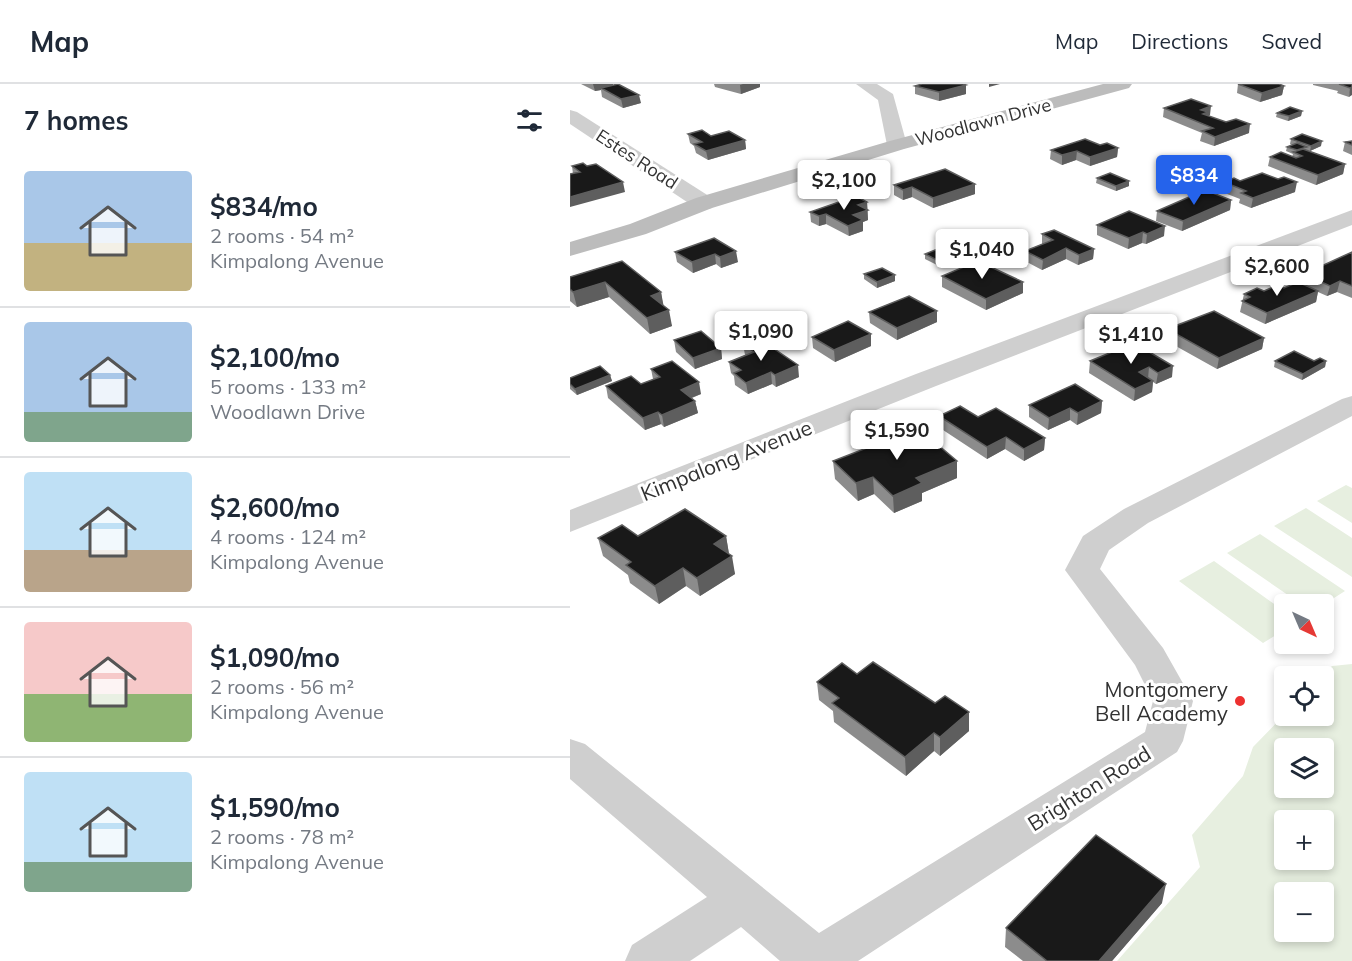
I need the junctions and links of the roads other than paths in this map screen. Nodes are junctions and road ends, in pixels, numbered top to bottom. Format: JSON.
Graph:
{"nodes":[{"id":1,"x":865,"y":84,"type":"edge"},
{"id":2,"x":1123,"y":84,"type":"edge"},
{"id":3,"x":570,"y":116,"type":"edge"},
{"id":4,"x":897,"y":145,"type":"junction"},
{"id":5,"x":704,"y":203,"type":"junction"},
{"id":6,"x":1352,"y":218,"type":"edge"},
{"id":7,"x":570,"y":249,"type":"edge"},
{"id":8,"x":1352,"y":405,"type":"edge"},
{"id":9,"x":570,"y":522,"type":"edge"},
{"id":10,"x":570,"y":755,"type":"edge"},
{"id":11,"x":742,"y":900,"type":"junction"},
{"id":12,"x":649,"y":961,"type":"edge"},
{"id":13,"x":816,"y":961,"type":"edge"}],
"edges":[{"from":1,"to":4,"type":"street"},
{"from":2,"to":4,"type":"main road","name":"Woodlawn Drive"},
{"from":3,"to":5,"type":"street","name":"Estes Road"},
{"from":4,"to":5,"type":"main road","name":"Woodlawn Drive"},
{"from":5,"to":7,"type":"main road","name":"Woodlawn Drive"},
{"from":6,"to":9,"type":"street","name":"Kimpalong Avenue"},
{"from":8,"to":13,"type":"street","name":"Brighton Road"},
{"from":10,"to":11,"type":"street"},
{"from":11,"to":12,"type":"street"},
{"from":11,"to":13,"type":"street"}]}
